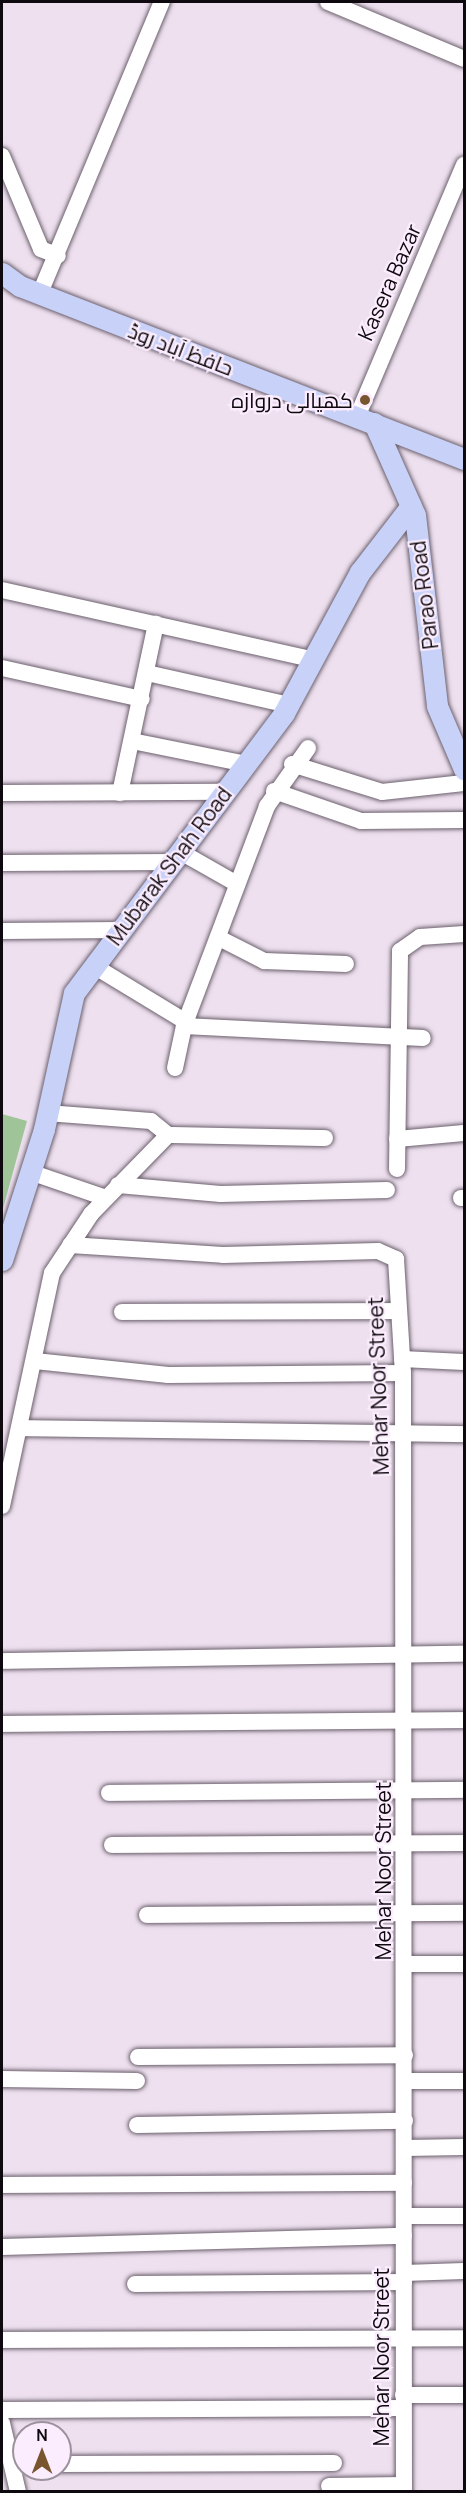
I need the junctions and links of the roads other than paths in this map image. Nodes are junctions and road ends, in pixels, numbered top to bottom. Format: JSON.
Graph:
{"nodes":[{"id":1,"x":162,"y":2,"type":"edge"},
{"id":2,"x":328,"y":2,"type":"edge"},
{"id":3,"x":465,"y":60,"type":"edge"},
{"id":4,"x":2,"y":156,"type":"edge"},
{"id":5,"x":465,"y":165,"type":"edge"},
{"id":6,"x":58,"y":256,"type":"junction"},
{"id":7,"x":2,"y":273,"type":"edge"},
{"id":8,"x":40,"y":293,"type":"junction"},
{"id":9,"x":365,"y":420,"type":"junction"},
{"id":10,"x":465,"y":459,"type":"edge"},
{"id":11,"x":411,"y":506,"type":"junction"},
{"id":12,"x":2,"y":590,"type":"edge"},
{"id":13,"x":156,"y":624,"type":"junction"},
{"id":14,"x":315,"y":660,"type":"junction"},
{"id":15,"x":2,"y":668,"type":"edge"},
{"id":16,"x":147,"y":673,"type":"junction"},
{"id":17,"x":142,"y":699,"type":"junction"},
{"id":18,"x":290,"y":705,"type":"junction"},
{"id":19,"x":132,"y":741,"type":"junction"},
{"id":20,"x":308,"y":748,"type":"dead end"},
{"id":21,"x":246,"y":764,"type":"junction"},
{"id":22,"x":292,"y":764,"type":"junction"},
{"id":23,"x":465,"y":769,"type":"edge"},
{"id":24,"x":465,"y":783,"type":"edge"},
{"id":25,"x":274,"y":791,"type":"junction"},
{"id":26,"x":224,"y":792,"type":"junction"},
{"id":27,"x":2,"y":793,"type":"edge"},
{"id":28,"x":120,"y":793,"type":"junction"},
{"id":29,"x":465,"y":820,"type":"edge"},
{"id":30,"x":175,"y":857,"type":"junction"},
{"id":31,"x":2,"y":862,"type":"edge"},
{"id":32,"x":237,"y":884,"type":"junction"},
{"id":33,"x":120,"y":930,"type":"junction"},
{"id":34,"x":2,"y":931,"type":"edge"},
{"id":35,"x":465,"y":934,"type":"edge"},
{"id":36,"x":219,"y":938,"type":"junction"},
{"id":37,"x":346,"y":964,"type":"dead end"},
{"id":38,"x":94,"y":966,"type":"junction"},
{"id":39,"x":185,"y":1024,"type":"junction"},
{"id":40,"x":396,"y":1036,"type":"junction"},
{"id":41,"x":423,"y":1038,"type":"dead end"},
{"id":42,"x":175,"y":1068,"type":"dead end"},
{"id":43,"x":47,"y":1113,"type":"junction"},
{"id":44,"x":465,"y":1133,"type":"edge"},
{"id":45,"x":168,"y":1135,"type":"junction"},
{"id":46,"x":325,"y":1138,"type":"dead end"},
{"id":47,"x":397,"y":1139,"type":"junction"},
{"id":48,"x":397,"y":1168,"type":"dead end"},
{"id":49,"x":30,"y":1172,"type":"junction"},
{"id":50,"x":387,"y":1190,"type":"dead end"},
{"id":51,"x":112,"y":1191,"type":"junction"},
{"id":52,"x":70,"y":1245,"type":"junction"},
{"id":53,"x":2,"y":1260,"type":"edge"},
{"id":54,"x":399,"y":1311,"type":"junction"},
{"id":55,"x":122,"y":1312,"type":"dead end"},
{"id":56,"x":34,"y":1361,"type":"junction"},
{"id":57,"x":465,"y":1362,"type":"edge"},
{"id":58,"x":403,"y":1366,"type":"junction"},
{"id":59,"x":20,"y":1428,"type":"junction"},
{"id":60,"x":403,"y":1433,"type":"junction"},
{"id":61,"x":465,"y":1434,"type":"edge"},
{"id":62,"x":2,"y":1506,"type":"edge"},
{"id":63,"x":405,"y":1654,"type":"junction"},
{"id":64,"x":465,"y":1654,"type":"edge"},
{"id":65,"x":2,"y":1661,"type":"edge"},
{"id":66,"x":405,"y":1720,"type":"junction"},
{"id":67,"x":465,"y":1720,"type":"edge"},
{"id":68,"x":2,"y":1724,"type":"edge"},
{"id":69,"x":465,"y":1790,"type":"edge"},
{"id":70,"x":406,"y":1792,"type":"junction"},
{"id":71,"x":109,"y":1793,"type":"dead end"},
{"id":72,"x":465,"y":1843,"type":"edge"},
{"id":73,"x":406,"y":1844,"type":"junction"},
{"id":74,"x":112,"y":1845,"type":"dead end"},
{"id":75,"x":405,"y":1912,"type":"junction"},
{"id":76,"x":465,"y":1912,"type":"edge"},
{"id":77,"x":147,"y":1915,"type":"dead end"},
{"id":78,"x":405,"y":1964,"type":"junction"},
{"id":79,"x":465,"y":1964,"type":"edge"},
{"id":80,"x":405,"y":2055,"type":"junction"},
{"id":81,"x":138,"y":2057,"type":"dead end"},
{"id":82,"x":2,"y":2079,"type":"edge"},
{"id":83,"x":137,"y":2080,"type":"dead end"},
{"id":84,"x":405,"y":2081,"type":"junction"},
{"id":85,"x":465,"y":2081,"type":"edge"},
{"id":86,"x":405,"y":2121,"type":"junction"},
{"id":87,"x":137,"y":2126,"type":"dead end"},
{"id":88,"x":465,"y":2147,"type":"edge"},
{"id":89,"x":405,"y":2148,"type":"junction"},
{"id":90,"x":404,"y":2183,"type":"junction"},
{"id":91,"x":2,"y":2185,"type":"edge"},
{"id":92,"x":404,"y":2216,"type":"junction"},
{"id":93,"x":465,"y":2216,"type":"edge"},
{"id":94,"x":404,"y":2236,"type":"junction"},
{"id":95,"x":2,"y":2247,"type":"edge"},
{"id":96,"x":465,"y":2271,"type":"edge"},
{"id":97,"x":404,"y":2278,"type":"junction"},
{"id":98,"x":135,"y":2283,"type":"dead end"},
{"id":99,"x":403,"y":2338,"type":"junction"},
{"id":100,"x":465,"y":2338,"type":"edge"},
{"id":101,"x":2,"y":2340,"type":"edge"},
{"id":102,"x":465,"y":2395,"type":"edge"},
{"id":103,"x":403,"y":2402,"type":"junction"},
{"id":104,"x":2,"y":2410,"type":"edge"},
{"id":105,"x":2,"y":2423,"type":"edge"},
{"id":106,"x":334,"y":2463,"type":"dead end"},
{"id":107,"x":12,"y":2464,"type":"edge"},
{"id":108,"x":72,"y":2464,"type":"edge"},
{"id":109,"x":329,"y":2486,"type":"dead end"},
{"id":110,"x":404,"y":2488,"type":"edge"}],
"edges":[{"from":1,"to":6,"type":"street"},
{"from":2,"to":3,"type":"street"},
{"from":4,"to":6,"type":"street"},
{"from":5,"to":9,"type":"street","name":"Kasera Bazar"},
{"from":6,"to":8,"type":"street"},
{"from":7,"to":8,"type":"main road","name":"حافظ آباد روڈ"},
{"from":8,"to":9,"type":"main road","name":"حافظ آباد روڈ"},
{"from":9,"to":10,"type":"main road","name":"حافظ آباد روڈ"},
{"from":9,"to":11,"type":"main road","name":"Parao Road"},
{"from":11,"to":14,"type":"main road","name":"Mubarak Shah Road"},
{"from":11,"to":23,"type":"main road","name":"Parao Road"},
{"from":12,"to":13,"type":"street"},
{"from":13,"to":14,"type":"street"},
{"from":13,"to":16,"type":"street"},
{"from":14,"to":18,"type":"main road","name":"Mubarak Shah Road"},
{"from":15,"to":17,"type":"street"},
{"from":16,"to":17,"type":"street"},
{"from":16,"to":18,"type":"street"},
{"from":17,"to":19,"type":"street"},
{"from":18,"to":21,"type":"main road","name":"Mubarak Shah Road"},
{"from":19,"to":21,"type":"street"},
{"from":19,"to":28,"type":"street"},
{"from":20,"to":22,"type":"street"},
{"from":21,"to":26,"type":"main road","name":"Mubarak Shah Road"},
{"from":22,"to":24,"type":"street"},
{"from":22,"to":25,"type":"street"},
{"from":25,"to":29,"type":"street"},
{"from":25,"to":32,"type":"street"},
{"from":26,"to":28,"type":"street"},
{"from":26,"to":30,"type":"main road","name":"Mubarak Shah Road"},
{"from":27,"to":28,"type":"street"},
{"from":30,"to":31,"type":"street"},
{"from":30,"to":32,"type":"street"},
{"from":30,"to":33,"type":"main road","name":"Mubarak Shah Road"},
{"from":32,"to":36,"type":"street"},
{"from":33,"to":34,"type":"street"},
{"from":33,"to":38,"type":"main road","name":"Mubarak Shah Road"},
{"from":35,"to":40,"type":"street"},
{"from":36,"to":37,"type":"street"},
{"from":36,"to":39,"type":"street"},
{"from":38,"to":39,"type":"street"},
{"from":38,"to":43,"type":"main road","name":"Mubarak Shah Road"},
{"from":39,"to":40,"type":"street"},
{"from":39,"to":42,"type":"street"},
{"from":40,"to":41,"type":"street"},
{"from":40,"to":47,"type":"street"},
{"from":43,"to":45,"type":"street"},
{"from":43,"to":49,"type":"main road","name":"Mubarak Shah Road"},
{"from":44,"to":47,"type":"street"},
{"from":45,"to":46,"type":"street"},
{"from":45,"to":51,"type":"street"},
{"from":47,"to":48,"type":"street"},
{"from":49,"to":51,"type":"street"},
{"from":49,"to":53,"type":"main road","name":"Mubarak Shah Road"},
{"from":50,"to":51,"type":"street"},
{"from":51,"to":52,"type":"street"},
{"from":52,"to":54,"type":"street","name":"Mehar Noor Street"},
{"from":52,"to":56,"type":"street"},
{"from":54,"to":55,"type":"street"},
{"from":54,"to":58,"type":"street","name":"Mehar Noor Street"},
{"from":56,"to":58,"type":"street"},
{"from":56,"to":59,"type":"street"},
{"from":57,"to":58,"type":"street"},
{"from":58,"to":60,"type":"street","name":"Mehar Noor Street"},
{"from":59,"to":60,"type":"street"},
{"from":59,"to":62,"type":"street"},
{"from":60,"to":61,"type":"street"},
{"from":60,"to":63,"type":"street","name":"Mehar Noor Street"},
{"from":63,"to":64,"type":"street"},
{"from":63,"to":65,"type":"street"},
{"from":63,"to":66,"type":"street","name":"Mehar Noor Street"},
{"from":66,"to":67,"type":"street"},
{"from":66,"to":68,"type":"street"},
{"from":66,"to":70,"type":"street","name":"Mehar Noor Street"},
{"from":69,"to":70,"type":"street"},
{"from":70,"to":71,"type":"street"},
{"from":70,"to":73,"type":"street","name":"Mehar Noor Street"},
{"from":72,"to":73,"type":"street"},
{"from":73,"to":74,"type":"street"},
{"from":73,"to":75,"type":"street","name":"Mehar Noor Street"},
{"from":75,"to":76,"type":"street"},
{"from":75,"to":77,"type":"street"},
{"from":75,"to":78,"type":"street","name":"Mehar Noor Street"},
{"from":78,"to":79,"type":"street"},
{"from":78,"to":80,"type":"street","name":"Mehar Noor Street"},
{"from":80,"to":81,"type":"street"},
{"from":80,"to":84,"type":"street","name":"Mehar Noor Street"},
{"from":82,"to":83,"type":"street"},
{"from":84,"to":85,"type":"street"},
{"from":84,"to":86,"type":"street","name":"Mehar Noor Street"},
{"from":86,"to":87,"type":"street"},
{"from":86,"to":89,"type":"street","name":"Mehar Noor Street"},
{"from":88,"to":89,"type":"street"},
{"from":89,"to":90,"type":"street","name":"Mehar Noor Street"},
{"from":90,"to":91,"type":"street"},
{"from":90,"to":92,"type":"street","name":"Mehar Noor Street"},
{"from":92,"to":93,"type":"street"},
{"from":92,"to":94,"type":"street","name":"Mehar Noor Street"},
{"from":94,"to":95,"type":"street"},
{"from":94,"to":97,"type":"street","name":"Mehar Noor Street"},
{"from":96,"to":97,"type":"street"},
{"from":97,"to":98,"type":"street"},
{"from":97,"to":99,"type":"street","name":"Mehar Noor Street"},
{"from":99,"to":100,"type":"street"},
{"from":99,"to":101,"type":"street"},
{"from":99,"to":103,"type":"street","name":"Mehar Noor Street"},
{"from":102,"to":103,"type":"street"},
{"from":103,"to":104,"type":"street"},
{"from":103,"to":110,"type":"street","name":"Mehar Noor Street"},
{"from":105,"to":107,"type":"street"},
{"from":106,"to":108,"type":"street"},
{"from":109,"to":110,"type":"street"}]}
